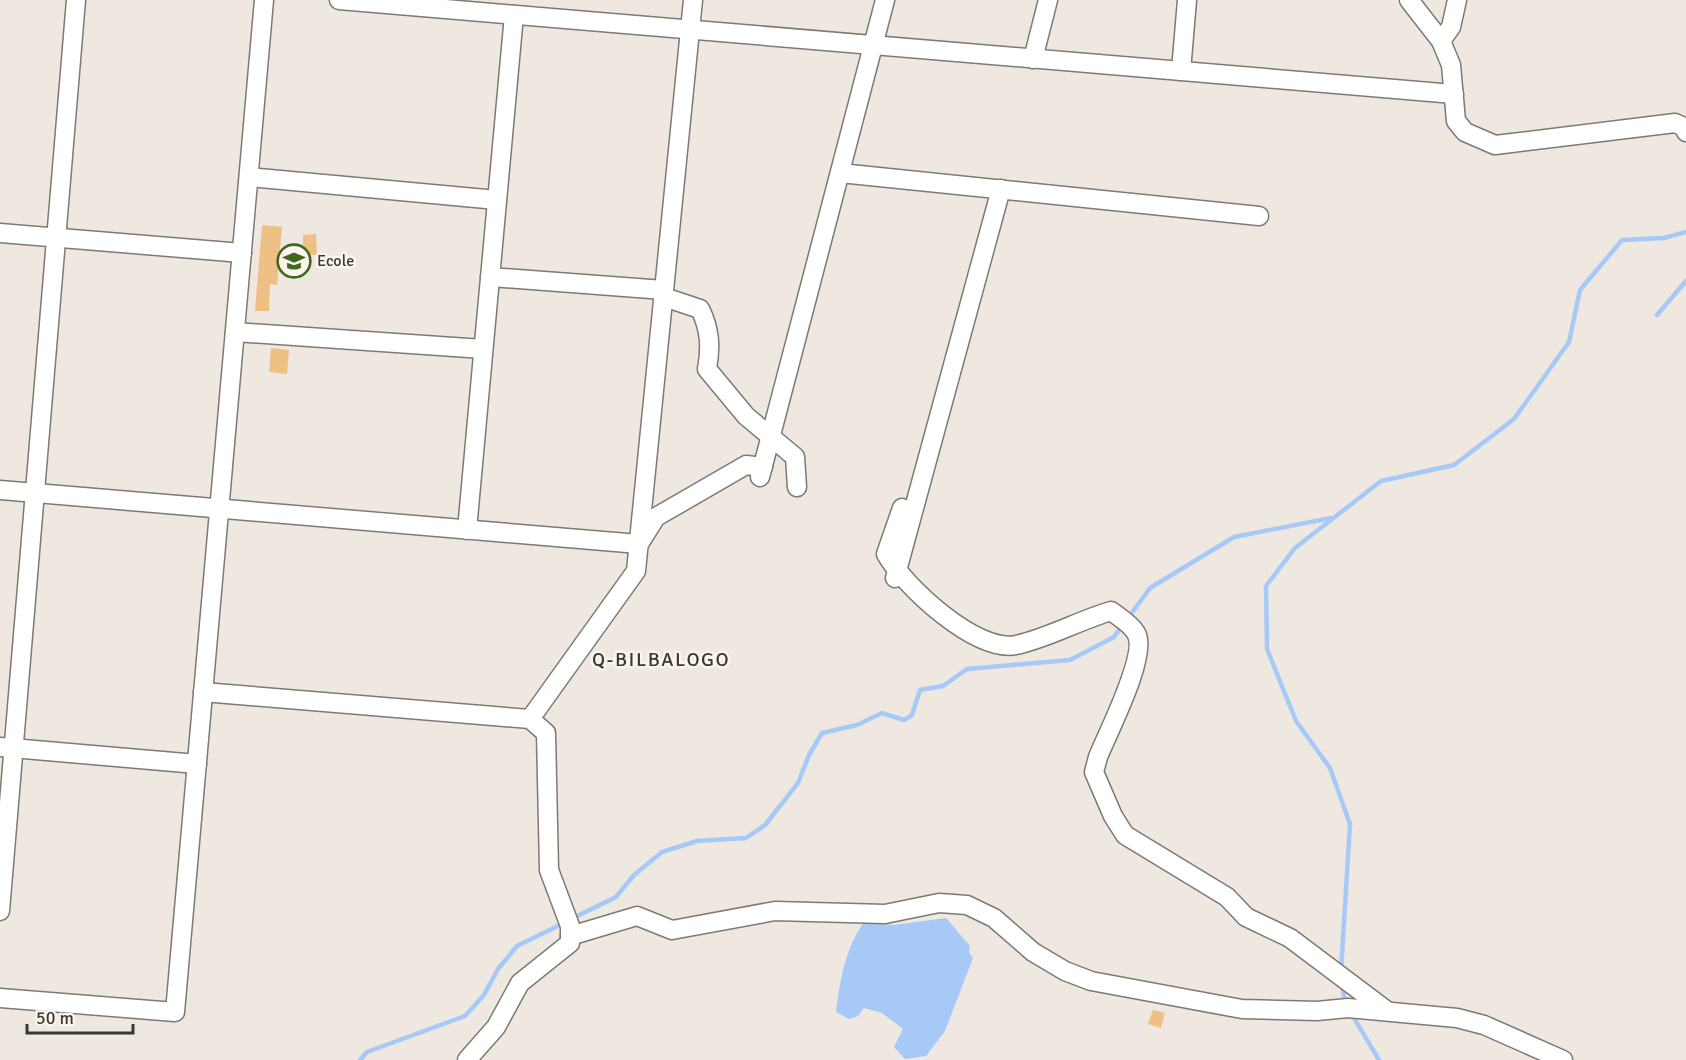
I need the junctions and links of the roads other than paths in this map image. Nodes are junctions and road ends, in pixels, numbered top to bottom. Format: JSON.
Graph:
{"nodes":[{"id":1,"x":76,"y":0,"type":"edge"},
{"id":2,"x":264,"y":0,"type":"edge"},
{"id":3,"x":339,"y":0,"type":"edge"},
{"id":4,"x":693,"y":0,"type":"edge"},
{"id":5,"x":885,"y":0,"type":"edge"},
{"id":6,"x":1048,"y":0,"type":"edge"},
{"id":7,"x":1187,"y":0,"type":"edge"},
{"id":8,"x":1409,"y":0,"type":"edge"},
{"id":9,"x":1457,"y":0,"type":"edge"},
{"id":10,"x":412,"y":3,"type":"edge"},
{"id":11,"x":514,"y":15,"type":"junction"},
{"id":12,"x":690,"y":30,"type":"junction"},
{"id":13,"x":1441,"y":41,"type":"junction"},
{"id":14,"x":873,"y":45,"type":"junction"},
{"id":15,"x":1033,"y":59,"type":"junction"},
{"id":16,"x":1182,"y":71,"type":"junction"},
{"id":17,"x":1454,"y":94,"type":"junction"},
{"id":18,"x":1686,"y":132,"type":"edge"},
{"id":19,"x":840,"y":173,"type":"junction"},
{"id":20,"x":249,"y":177,"type":"junction"},
{"id":21,"x":1001,"y":189,"type":"junction"},
{"id":22,"x":497,"y":200,"type":"junction"},
{"id":23,"x":1259,"y":216,"type":"dead end"},
{"id":24,"x":0,"y":233,"type":"edge"},
{"id":25,"x":56,"y":238,"type":"junction"},
{"id":26,"x":242,"y":253,"type":"junction"},
{"id":27,"x":490,"y":277,"type":"junction"},
{"id":28,"x":664,"y":293,"type":"junction"},
{"id":29,"x":235,"y":332,"type":"junction"},
{"id":30,"x":483,"y":349,"type":"junction"},
{"id":31,"x":771,"y":436,"type":"junction"},
{"id":32,"x":797,"y":487,"type":"dead end"},
{"id":33,"x":0,"y":490,"type":"edge"},
{"id":34,"x":35,"y":493,"type":"junction"},
{"id":35,"x":902,"y":508,"type":"dead end"},
{"id":36,"x":219,"y":509,"type":"junction"},
{"id":37,"x":467,"y":530,"type":"junction"},
{"id":38,"x":639,"y":544,"type":"junction"},
{"id":39,"x":895,"y":576,"type":"junction"},
{"id":40,"x":203,"y":692,"type":"junction"},
{"id":41,"x":530,"y":719,"type":"junction"},
{"id":42,"x":7,"y":747,"type":"edge"},
{"id":43,"x":197,"y":764,"type":"junction"},
{"id":44,"x":0,"y":911,"type":"edge"},
{"id":45,"x":567,"y":925,"type":"junction"},
{"id":46,"x":0,"y":998,"type":"edge"},
{"id":47,"x":1388,"y":1012,"type":"junction"},
{"id":48,"x":466,"y":1060,"type":"edge"},
{"id":49,"x":1563,"y":1060,"type":"edge"}],
"edges":[{"from":1,"to":25,"type":"street"},
{"from":2,"to":20,"type":"street"},
{"from":3,"to":10,"type":"street"},
{"from":4,"to":12,"type":"street"},
{"from":5,"to":14,"type":"street"},
{"from":6,"to":15,"type":"street"},
{"from":7,"to":16,"type":"street"},
{"from":8,"to":13,"type":"street"},
{"from":9,"to":13,"type":"street"},
{"from":10,"to":11,"type":"street"},
{"from":11,"to":12,"type":"street"},
{"from":11,"to":22,"type":"street"},
{"from":12,"to":14,"type":"street"},
{"from":12,"to":28,"type":"street"},
{"from":13,"to":17,"type":"street"},
{"from":14,"to":15,"type":"street"},
{"from":14,"to":19,"type":"street"},
{"from":15,"to":16,"type":"street"},
{"from":16,"to":17,"type":"street"},
{"from":17,"to":18,"type":"street"},
{"from":19,"to":21,"type":"street"},
{"from":19,"to":31,"type":"street"},
{"from":20,"to":22,"type":"street"},
{"from":20,"to":26,"type":"street"},
{"from":21,"to":23,"type":"street"},
{"from":21,"to":39,"type":"street"},
{"from":22,"to":27,"type":"street"},
{"from":24,"to":25,"type":"street"},
{"from":25,"to":26,"type":"street"},
{"from":25,"to":34,"type":"street"},
{"from":26,"to":29,"type":"street"},
{"from":27,"to":28,"type":"street"},
{"from":27,"to":30,"type":"street"},
{"from":28,"to":31,"type":"street"},
{"from":28,"to":38,"type":"street"},
{"from":29,"to":30,"type":"street"},
{"from":29,"to":36,"type":"street"},
{"from":30,"to":37,"type":"street"},
{"from":31,"to":32,"type":"street"},
{"from":31,"to":38,"type":"street"},
{"from":33,"to":34,"type":"street"},
{"from":34,"to":36,"type":"street"},
{"from":34,"to":42,"type":"street"},
{"from":35,"to":39,"type":"street"},
{"from":36,"to":37,"type":"street"},
{"from":36,"to":40,"type":"street"},
{"from":37,"to":38,"type":"street"},
{"from":38,"to":41,"type":"street"},
{"from":39,"to":47,"type":"street"},
{"from":40,"to":41,"type":"street"},
{"from":40,"to":43,"type":"street"},
{"from":41,"to":45,"type":"street"},
{"from":42,"to":43,"type":"street"},
{"from":42,"to":44,"type":"street"},
{"from":43,"to":46,"type":"street"},
{"from":45,"to":47,"type":"street"},
{"from":45,"to":48,"type":"street"},
{"from":47,"to":49,"type":"street"}]}
